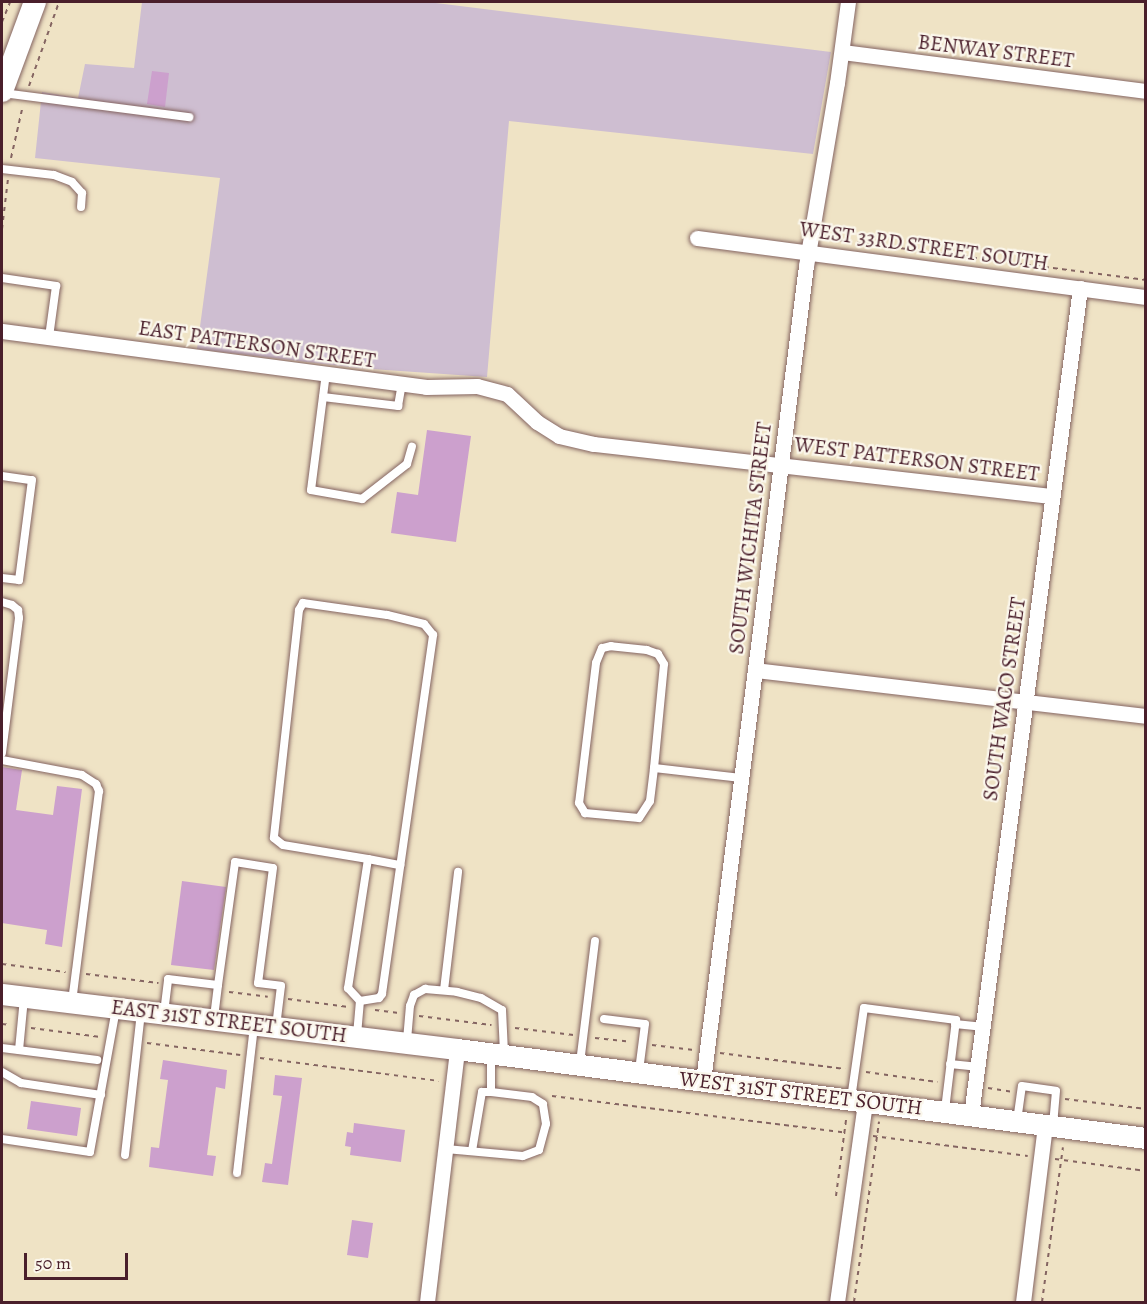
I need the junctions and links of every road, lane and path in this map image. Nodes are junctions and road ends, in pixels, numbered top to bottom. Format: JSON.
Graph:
{"nodes":[{"id":1,"x":10,"y":2,"type":"edge"},
{"id":2,"x":34,"y":2,"type":"edge"},
{"id":3,"x":59,"y":2,"type":"edge"},
{"id":4,"x":848,"y":2,"type":"edge"},
{"id":5,"x":2,"y":22,"type":"edge"},
{"id":6,"x":842,"y":52,"type":"junction"},
{"id":7,"x":1146,"y":91,"type":"edge"},
{"id":8,"x":2,"y":92,"type":"edge"},
{"id":9,"x":26,"y":96,"type":"junction"},
{"id":10,"x":189,"y":117,"type":"dead end"},
{"id":11,"x":5,"y":170,"type":"edge"},
{"id":12,"x":81,"y":207,"type":"dead end"},
{"id":13,"x":2,"y":229,"type":"edge"},
{"id":14,"x":697,"y":238,"type":"dead end"},
{"id":15,"x":830,"y":239,"type":"dead end"},
{"id":16,"x":808,"y":252,"type":"junction"},
{"id":17,"x":2,"y":278,"type":"edge"},
{"id":18,"x":1146,"y":280,"type":"edge"},
{"id":19,"x":1080,"y":288,"type":"junction"},
{"id":20,"x":1146,"y":297,"type":"edge"},
{"id":21,"x":2,"y":331,"type":"edge"},
{"id":22,"x":49,"y":337,"type":"junction"},
{"id":23,"x":326,"y":373,"type":"junction"},
{"id":24,"x":402,"y":384,"type":"junction"},
{"id":25,"x":507,"y":394,"type":"joint"},
{"id":26,"x":323,"y":397,"type":"junction"},
{"id":27,"x":412,"y":447,"type":"dead end"},
{"id":28,"x":780,"y":464,"type":"junction"},
{"id":29,"x":2,"y":476,"type":"edge"},
{"id":30,"x":1052,"y":496,"type":"junction"},
{"id":31,"x":2,"y":578,"type":"edge"},
{"id":32,"x":2,"y":602,"type":"edge"},
{"id":33,"x":755,"y":670,"type":"junction"},
{"id":34,"x":1025,"y":702,"type":"junction"},
{"id":35,"x":1146,"y":716,"type":"edge"},
{"id":36,"x":2,"y":753,"type":"edge"},
{"id":37,"x":2,"y":760,"type":"edge"},
{"id":38,"x":654,"y":768,"type":"junction"},
{"id":39,"x":741,"y":778,"type":"junction"},
{"id":40,"x":368,"y":859,"type":"junction"},
{"id":41,"x":400,"y":865,"type":"junction"},
{"id":42,"x":458,"y":872,"type":"dead end"},
{"id":43,"x":595,"y":941,"type":"dead end"},
{"id":44,"x":218,"y":985,"type":"junction"},
{"id":45,"x":444,"y":990,"type":"junction"},
{"id":46,"x":2,"y":994,"type":"edge"},
{"id":47,"x":24,"y":997,"type":"junction"},
{"id":48,"x":360,"y":1001,"type":"junction"},
{"id":49,"x":72,"y":1002,"type":"junction"},
{"id":50,"x":116,"y":1007,"type":"junction"},
{"id":51,"x":141,"y":1010,"type":"junction"},
{"id":52,"x":164,"y":1013,"type":"junction"},
{"id":53,"x":214,"y":1019,"type":"junction"},
{"id":54,"x":604,"y":1019,"type":"dead end"},
{"id":55,"x":2,"y":1024,"type":"edge"},
{"id":56,"x":254,"y":1024,"type":"junction"},
{"id":57,"x":955,"y":1024,"type":"junction"},
{"id":58,"x":275,"y":1026,"type":"junction"},
{"id":59,"x":21,"y":1027,"type":"junction"},
{"id":60,"x":982,"y":1027,"type":"junction"},
{"id":61,"x":357,"y":1036,"type":"junction"},
{"id":62,"x":112,"y":1038,"type":"junction"},
{"id":63,"x":138,"y":1042,"type":"junction"},
{"id":64,"x":407,"y":1042,"type":"junction"},
{"id":65,"x":2,"y":1048,"type":"edge"},
{"id":66,"x":457,"y":1048,"type":"junction"},
{"id":67,"x":19,"y":1050,"type":"junction"},
{"id":68,"x":498,"y":1054,"type":"junction"},
{"id":69,"x":251,"y":1056,"type":"junction"},
{"id":70,"x":97,"y":1060,"type":"dead end"},
{"id":71,"x":579,"y":1064,"type":"junction"},
{"id":72,"x":951,"y":1064,"type":"junction"},
{"id":73,"x":977,"y":1068,"type":"junction"},
{"id":74,"x":2,"y":1072,"type":"edge"},
{"id":75,"x":638,"y":1072,"type":"junction"},
{"id":76,"x":703,"y":1081,"type":"junction"},
{"id":77,"x":453,"y":1083,"type":"junction"},
{"id":78,"x":491,"y":1092,"type":"junction"},
{"id":79,"x":101,"y":1095,"type":"junction"},
{"id":80,"x":547,"y":1096,"type":"dead end"},
{"id":81,"x":858,"y":1101,"type":"junction"},
{"id":82,"x":945,"y":1112,"type":"junction"},
{"id":83,"x":971,"y":1115,"type":"junction"},
{"id":84,"x":1017,"y":1121,"type":"junction"},
{"id":85,"x":879,"y":1122,"type":"dead end"},
{"id":86,"x":1049,"y":1126,"type":"junction"},
{"id":87,"x":861,"y":1135,"type":"junction"},
{"id":88,"x":877,"y":1137,"type":"junction"},
{"id":89,"x":1146,"y":1138,"type":"edge"},
{"id":90,"x":2,"y":1139,"type":"edge"},
{"id":91,"x":1063,"y":1147,"type":"dead end"},
{"id":92,"x":446,"y":1149,"type":"junction"},
{"id":93,"x":472,"y":1151,"type":"junction"},
{"id":94,"x":126,"y":1155,"type":"dead end"},
{"id":95,"x":1041,"y":1157,"type":"junction"},
{"id":96,"x":1061,"y":1160,"type":"junction"},
{"id":97,"x":1146,"y":1171,"type":"edge"},
{"id":98,"x":237,"y":1173,"type":"dead end"},
{"id":99,"x":427,"y":1302,"type":"edge"},
{"id":100,"x":837,"y":1302,"type":"edge"},
{"id":101,"x":855,"y":1302,"type":"edge"},
{"id":102,"x":1023,"y":1302,"type":"edge"},
{"id":103,"x":1042,"y":1302,"type":"edge"}],
"edges":[{"from":1,"to":5,"type":"path"},
{"from":2,"to":8,"type":"main road"},
{"from":3,"to":9,"type":"path"},
{"from":4,"to":6,"type":"street","name":"SOUTH WICHITA STREET"},
{"from":6,"to":7,"type":"street","name":"BENWAY STREET"},
{"from":6,"to":16,"type":"street","name":"SOUTH WICHITA STREET"},
{"from":8,"to":9,"type":"lane"},
{"from":9,"to":10,"type":"lane"},
{"from":9,"to":11,"type":"path"},
{"from":11,"to":12,"type":"lane"},
{"from":11,"to":13,"type":"path"},
{"from":14,"to":16,"type":"street","name":"WEST 33RD STREET SOUTH"},
{"from":15,"to":18,"type":"path"},
{"from":16,"to":19,"type":"street","name":"WEST 33RD STREET SOUTH"},
{"from":16,"to":28,"type":"street","name":"SOUTH WICHITA STREET"},
{"from":17,"to":22,"type":"lane"},
{"from":19,"to":20,"type":"street","name":"WEST 33RD STREET SOUTH"},
{"from":19,"to":30,"type":"street","name":"SOUTH WACO STREET"},
{"from":21,"to":22,"type":"street","name":"EAST PATTERSON STREET"},
{"from":22,"to":23,"type":"street","name":"EAST PATTERSON STREET"},
{"from":23,"to":24,"type":"street","name":"EAST PATTERSON STREET"},
{"from":23,"to":26,"type":"lane"},
{"from":24,"to":25,"type":"street","name":"EAST PATTERSON STREET"},
{"from":24,"to":26,"type":"lane"},
{"from":25,"to":28,"type":"street","name":"WEST PATTERSON STREET"},
{"from":26,"to":27,"type":"lane"},
{"from":28,"to":30,"type":"street","name":"WEST PATTERSON STREET"},
{"from":28,"to":33,"type":"street","name":"SOUTH WICHITA STREET"},
{"from":29,"to":31,"type":"lane"},
{"from":30,"to":34,"type":"street","name":"SOUTH WACO STREET"},
{"from":32,"to":36,"type":"lane"},
{"from":33,"to":34,"type":"street"},
{"from":33,"to":39,"type":"street","name":"SOUTH WICHITA STREET"},
{"from":34,"to":35,"type":"street"},
{"from":34,"to":60,"type":"street","name":"SOUTH WACO STREET"},
{"from":37,"to":49,"type":"lane"},
{"from":38,"to":38,"type":"lane"},
{"from":38,"to":39,"type":"lane"},
{"from":39,"to":76,"type":"street","name":"SOUTH WICHITA STREET"},
{"from":40,"to":41,"type":"lane"},
{"from":40,"to":41,"type":"lane"},
{"from":40,"to":48,"type":"lane"},
{"from":41,"to":48,"type":"lane"},
{"from":42,"to":45,"type":"lane"},
{"from":43,"to":71,"type":"lane"},
{"from":44,"to":52,"type":"lane"},
{"from":44,"to":53,"type":"lane"},
{"from":44,"to":58,"type":"lane"},
{"from":45,"to":64,"type":"lane"},
{"from":45,"to":68,"type":"lane"},
{"from":46,"to":47,"type":"street","name":"EAST 31ST STREET SOUTH"},
{"from":47,"to":49,"type":"street","name":"EAST 31ST STREET SOUTH"},
{"from":47,"to":59,"type":"lane"},
{"from":48,"to":61,"type":"lane"},
{"from":49,"to":50,"type":"street","name":"EAST 31ST STREET SOUTH"},
{"from":50,"to":51,"type":"street","name":"EAST 31ST STREET SOUTH"},
{"from":50,"to":62,"type":"lane"},
{"from":51,"to":52,"type":"street","name":"EAST 31ST STREET SOUTH"},
{"from":51,"to":63,"type":"lane"},
{"from":52,"to":53,"type":"street","name":"EAST 31ST STREET SOUTH"},
{"from":53,"to":56,"type":"street","name":"EAST 31ST STREET SOUTH"},
{"from":54,"to":75,"type":"lane"},
{"from":55,"to":59,"type":"path"},
{"from":56,"to":58,"type":"street","name":"EAST 31ST STREET SOUTH"},
{"from":56,"to":69,"type":"lane"},
{"from":57,"to":60,"type":"lane"},
{"from":57,"to":72,"type":"lane"},
{"from":57,"to":81,"type":"lane"},
{"from":58,"to":61,"type":"street","name":"EAST 31ST STREET SOUTH"},
{"from":59,"to":62,"type":"path"},
{"from":59,"to":67,"type":"lane"},
{"from":60,"to":73,"type":"street","name":"SOUTH WACO STREET"},
{"from":61,"to":64,"type":"street","name":"EAST 31ST STREET SOUTH"},
{"from":62,"to":79,"type":"lane"},
{"from":63,"to":69,"type":"path"},
{"from":63,"to":94,"type":"lane"},
{"from":64,"to":66,"type":"street","name":"EAST 31ST STREET SOUTH"},
{"from":65,"to":67,"type":"lane"},
{"from":66,"to":68,"type":"street","name":"WEST 31ST STREET SOUTH"},
{"from":66,"to":77,"type":"street"},
{"from":67,"to":70,"type":"lane"},
{"from":68,"to":71,"type":"street","name":"WEST 31ST STREET SOUTH"},
{"from":68,"to":78,"type":"lane"},
{"from":69,"to":77,"type":"path"},
{"from":69,"to":98,"type":"lane"},
{"from":71,"to":75,"type":"street","name":"WEST 31ST STREET SOUTH"},
{"from":72,"to":73,"type":"lane"},
{"from":72,"to":82,"type":"lane"},
{"from":73,"to":83,"type":"street","name":"SOUTH WACO STREET"},
{"from":74,"to":79,"type":"lane"},
{"from":75,"to":76,"type":"street","name":"WEST 31ST STREET SOUTH"},
{"from":76,"to":81,"type":"street","name":"WEST 31ST STREET SOUTH"},
{"from":77,"to":92,"type":"street"},
{"from":78,"to":93,"type":"lane"},
{"from":78,"to":93,"type":"lane"},
{"from":79,"to":90,"type":"lane"},
{"from":80,"to":87,"type":"path"},
{"from":81,"to":82,"type":"street","name":"WEST 31ST STREET SOUTH"},
{"from":81,"to":87,"type":"street"},
{"from":82,"to":83,"type":"street","name":"WEST 31ST STREET SOUTH"},
{"from":83,"to":84,"type":"street","name":"WEST 31ST STREET SOUTH"},
{"from":84,"to":86,"type":"street","name":"WEST 31ST STREET SOUTH"},
{"from":84,"to":86,"type":"lane"},
{"from":85,"to":88,"type":"path"},
{"from":86,"to":89,"type":"street","name":"WEST 31ST STREET SOUTH"},
{"from":86,"to":95,"type":"street"},
{"from":87,"to":88,"type":"path"},
{"from":87,"to":100,"type":"street"},
{"from":88,"to":95,"type":"path"},
{"from":88,"to":101,"type":"path"},
{"from":91,"to":96,"type":"path"},
{"from":92,"to":93,"type":"lane"},
{"from":92,"to":99,"type":"street"},
{"from":95,"to":96,"type":"path"},
{"from":95,"to":102,"type":"street"},
{"from":96,"to":97,"type":"path"},
{"from":96,"to":103,"type":"path"}]}
